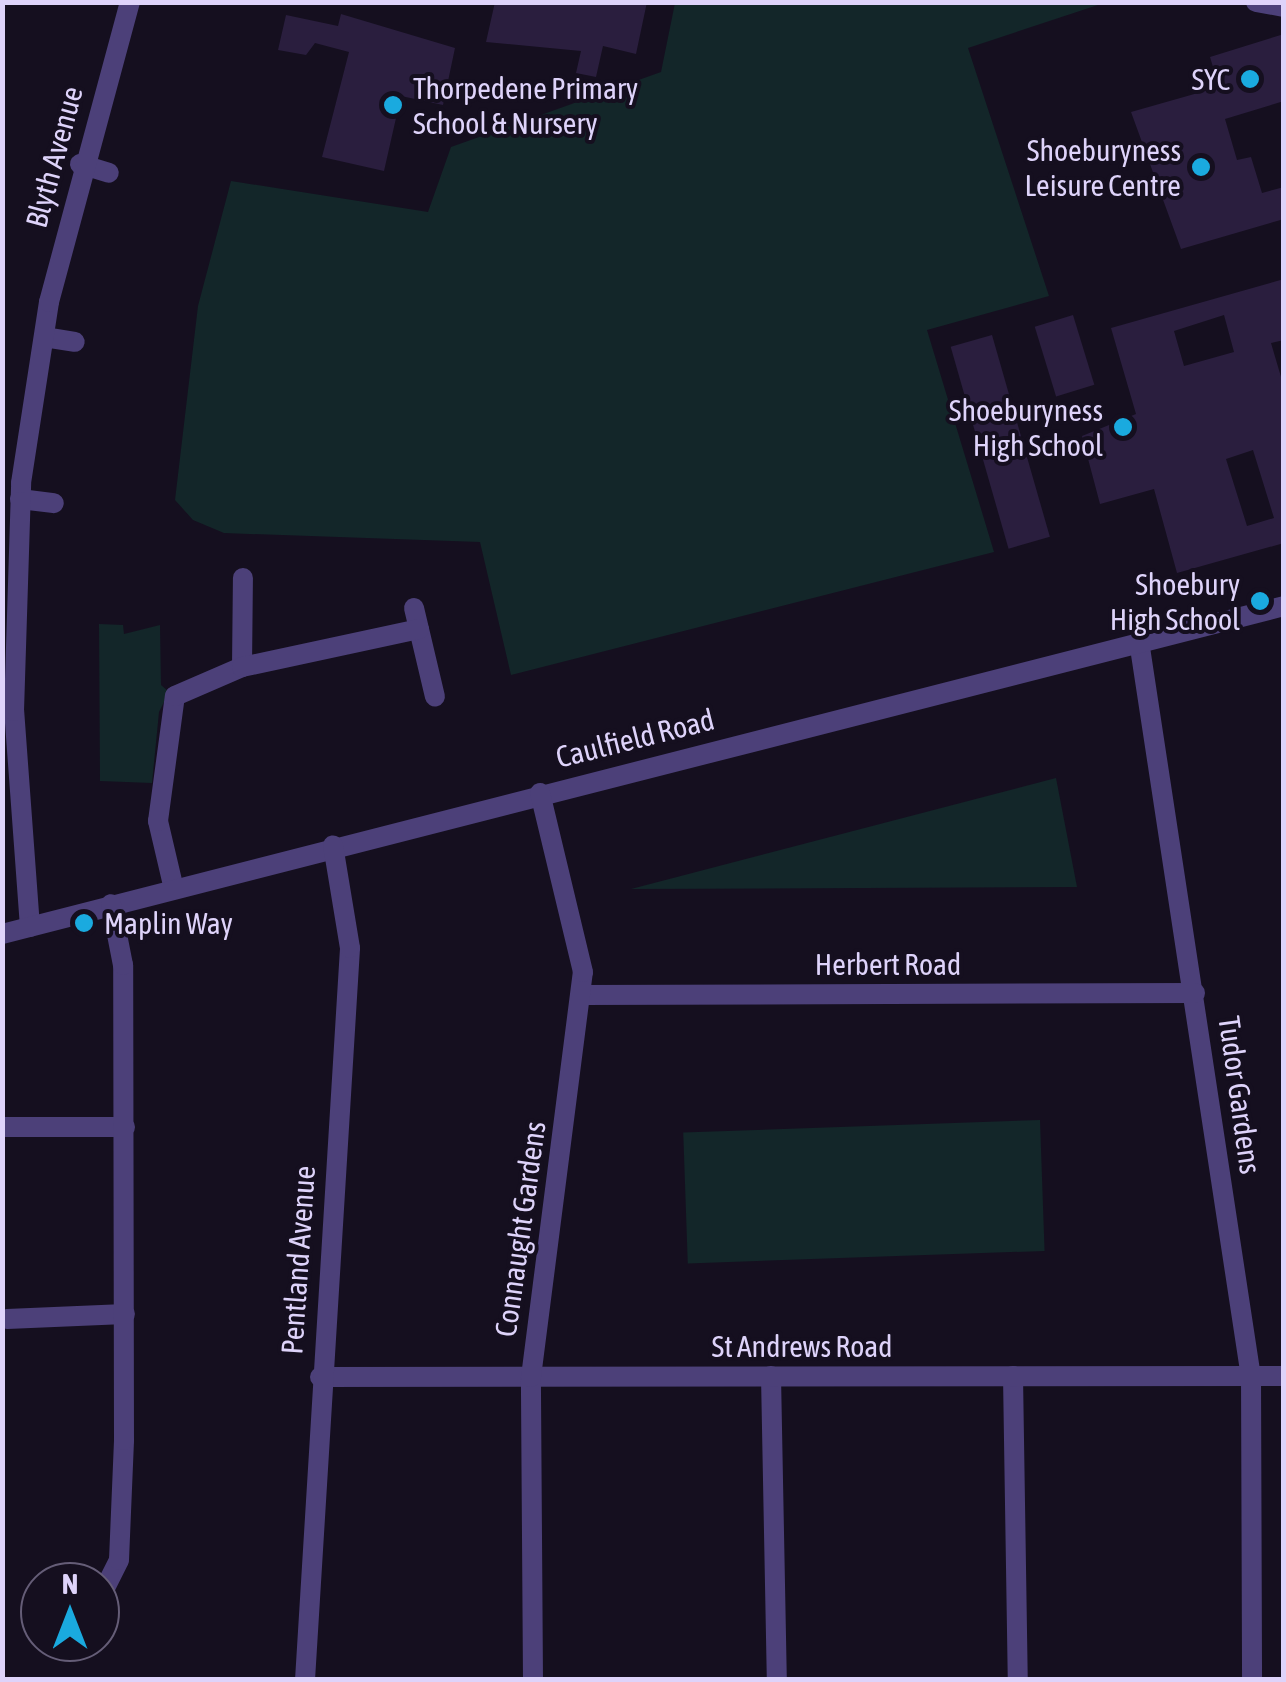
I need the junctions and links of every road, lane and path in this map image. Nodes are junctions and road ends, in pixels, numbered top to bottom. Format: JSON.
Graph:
{"nodes":[{"id":1,"x":130,"y":2,"type":"edge"},
{"id":2,"x":1256,"y":2,"type":"edge"},
{"id":3,"x":1284,"y":8,"type":"edge"},
{"id":4,"x":80,"y":164,"type":"junction"},
{"id":5,"x":109,"y":173,"type":"dead end"},
{"id":6,"x":44,"y":337,"type":"junction"},
{"id":7,"x":75,"y":342,"type":"dead end"},
{"id":8,"x":20,"y":499,"type":"junction"},
{"id":9,"x":54,"y":504,"type":"dead end"},
{"id":10,"x":243,"y":578,"type":"dead end"},
{"id":11,"x":1284,"y":606,"type":"edge"},
{"id":12,"x":1139,"y":641,"type":"junction"},
{"id":13,"x":242,"y":667,"type":"junction"},
{"id":14,"x":435,"y":698,"type":"dead end"},
{"id":15,"x":540,"y":793,"type":"junction"},
{"id":16,"x":333,"y":846,"type":"junction"},
{"id":17,"x":174,"y":885,"type":"junction"},
{"id":18,"x":111,"y":904,"type":"junction"},
{"id":19,"x":30,"y":927,"type":"junction"},
{"id":20,"x":2,"y":934,"type":"edge"},
{"id":21,"x":1194,"y":993,"type":"junction"},
{"id":22,"x":582,"y":994,"type":"junction"},
{"id":23,"x":2,"y":1127,"type":"edge"},
{"id":24,"x":125,"y":1127,"type":"junction"},
{"id":25,"x":125,"y":1314,"type":"junction"},
{"id":26,"x":7,"y":1319,"type":"dead end"},
{"id":27,"x":772,"y":1376,"type":"junction"},
{"id":28,"x":1013,"y":1376,"type":"junction"},
{"id":29,"x":1251,"y":1376,"type":"junction"},
{"id":30,"x":1284,"y":1376,"type":"edge"},
{"id":31,"x":320,"y":1377,"type":"junction"},
{"id":32,"x":531,"y":1377,"type":"junction"},
{"id":33,"x":119,"y":1562,"type":"edge"},
{"id":34,"x":305,"y":1680,"type":"edge"},
{"id":35,"x":532,"y":1680,"type":"edge"},
{"id":36,"x":777,"y":1680,"type":"edge"},
{"id":37,"x":1018,"y":1680,"type":"edge"},
{"id":38,"x":1252,"y":1680,"type":"edge"}],
"edges":[{"from":1,"to":4,"type":"street","name":"Blyth Avenue"},
{"from":2,"to":3,"type":"street"},
{"from":4,"to":5,"type":"street"},
{"from":4,"to":6,"type":"street","name":"Blyth Avenue"},
{"from":6,"to":7,"type":"street"},
{"from":6,"to":8,"type":"street","name":"Blyth Avenue"},
{"from":8,"to":9,"type":"street"},
{"from":8,"to":19,"type":"street","name":"Blyth Avenue"},
{"from":10,"to":13,"type":"street"},
{"from":11,"to":12,"type":"street","name":"Caulfield Road"},
{"from":12,"to":15,"type":"street","name":"Caulfield Road"},
{"from":12,"to":21,"type":"street","name":"Tudor Gardens"},
{"from":13,"to":14,"type":"street"},
{"from":13,"to":17,"type":"street"},
{"from":15,"to":16,"type":"street","name":"Caulfield Road"},
{"from":15,"to":22,"type":"street","name":"Connaught Gardens"},
{"from":16,"to":17,"type":"street","name":"Caulfield Road"},
{"from":16,"to":31,"type":"street","name":"Pentland Avenue"},
{"from":17,"to":18,"type":"street","name":"Caulfield Road"},
{"from":18,"to":19,"type":"street","name":"Caulfield Road"},
{"from":18,"to":24,"type":"street"},
{"from":19,"to":20,"type":"street","name":"Caulfield Road"},
{"from":21,"to":22,"type":"street","name":"Herbert Road"},
{"from":21,"to":29,"type":"street","name":"Tudor Gardens"},
{"from":22,"to":32,"type":"street","name":"Connaught Gardens"},
{"from":23,"to":24,"type":"street"},
{"from":24,"to":25,"type":"street"},
{"from":25,"to":26,"type":"street"},
{"from":25,"to":33,"type":"street"},
{"from":27,"to":28,"type":"street","name":"St Andrews Road"},
{"from":27,"to":32,"type":"street","name":"St Andrews Road"},
{"from":27,"to":36,"type":"street"},
{"from":28,"to":29,"type":"street","name":"St Andrews Road"},
{"from":28,"to":37,"type":"street"},
{"from":29,"to":30,"type":"street","name":"St Andrews Road"},
{"from":29,"to":38,"type":"street","name":"Tudor Gardens"},
{"from":31,"to":32,"type":"street","name":"St Andrews Road"},
{"from":31,"to":34,"type":"street","name":"Pentland Avenue"},
{"from":32,"to":35,"type":"street","name":"Connaught Gardens"}]}
